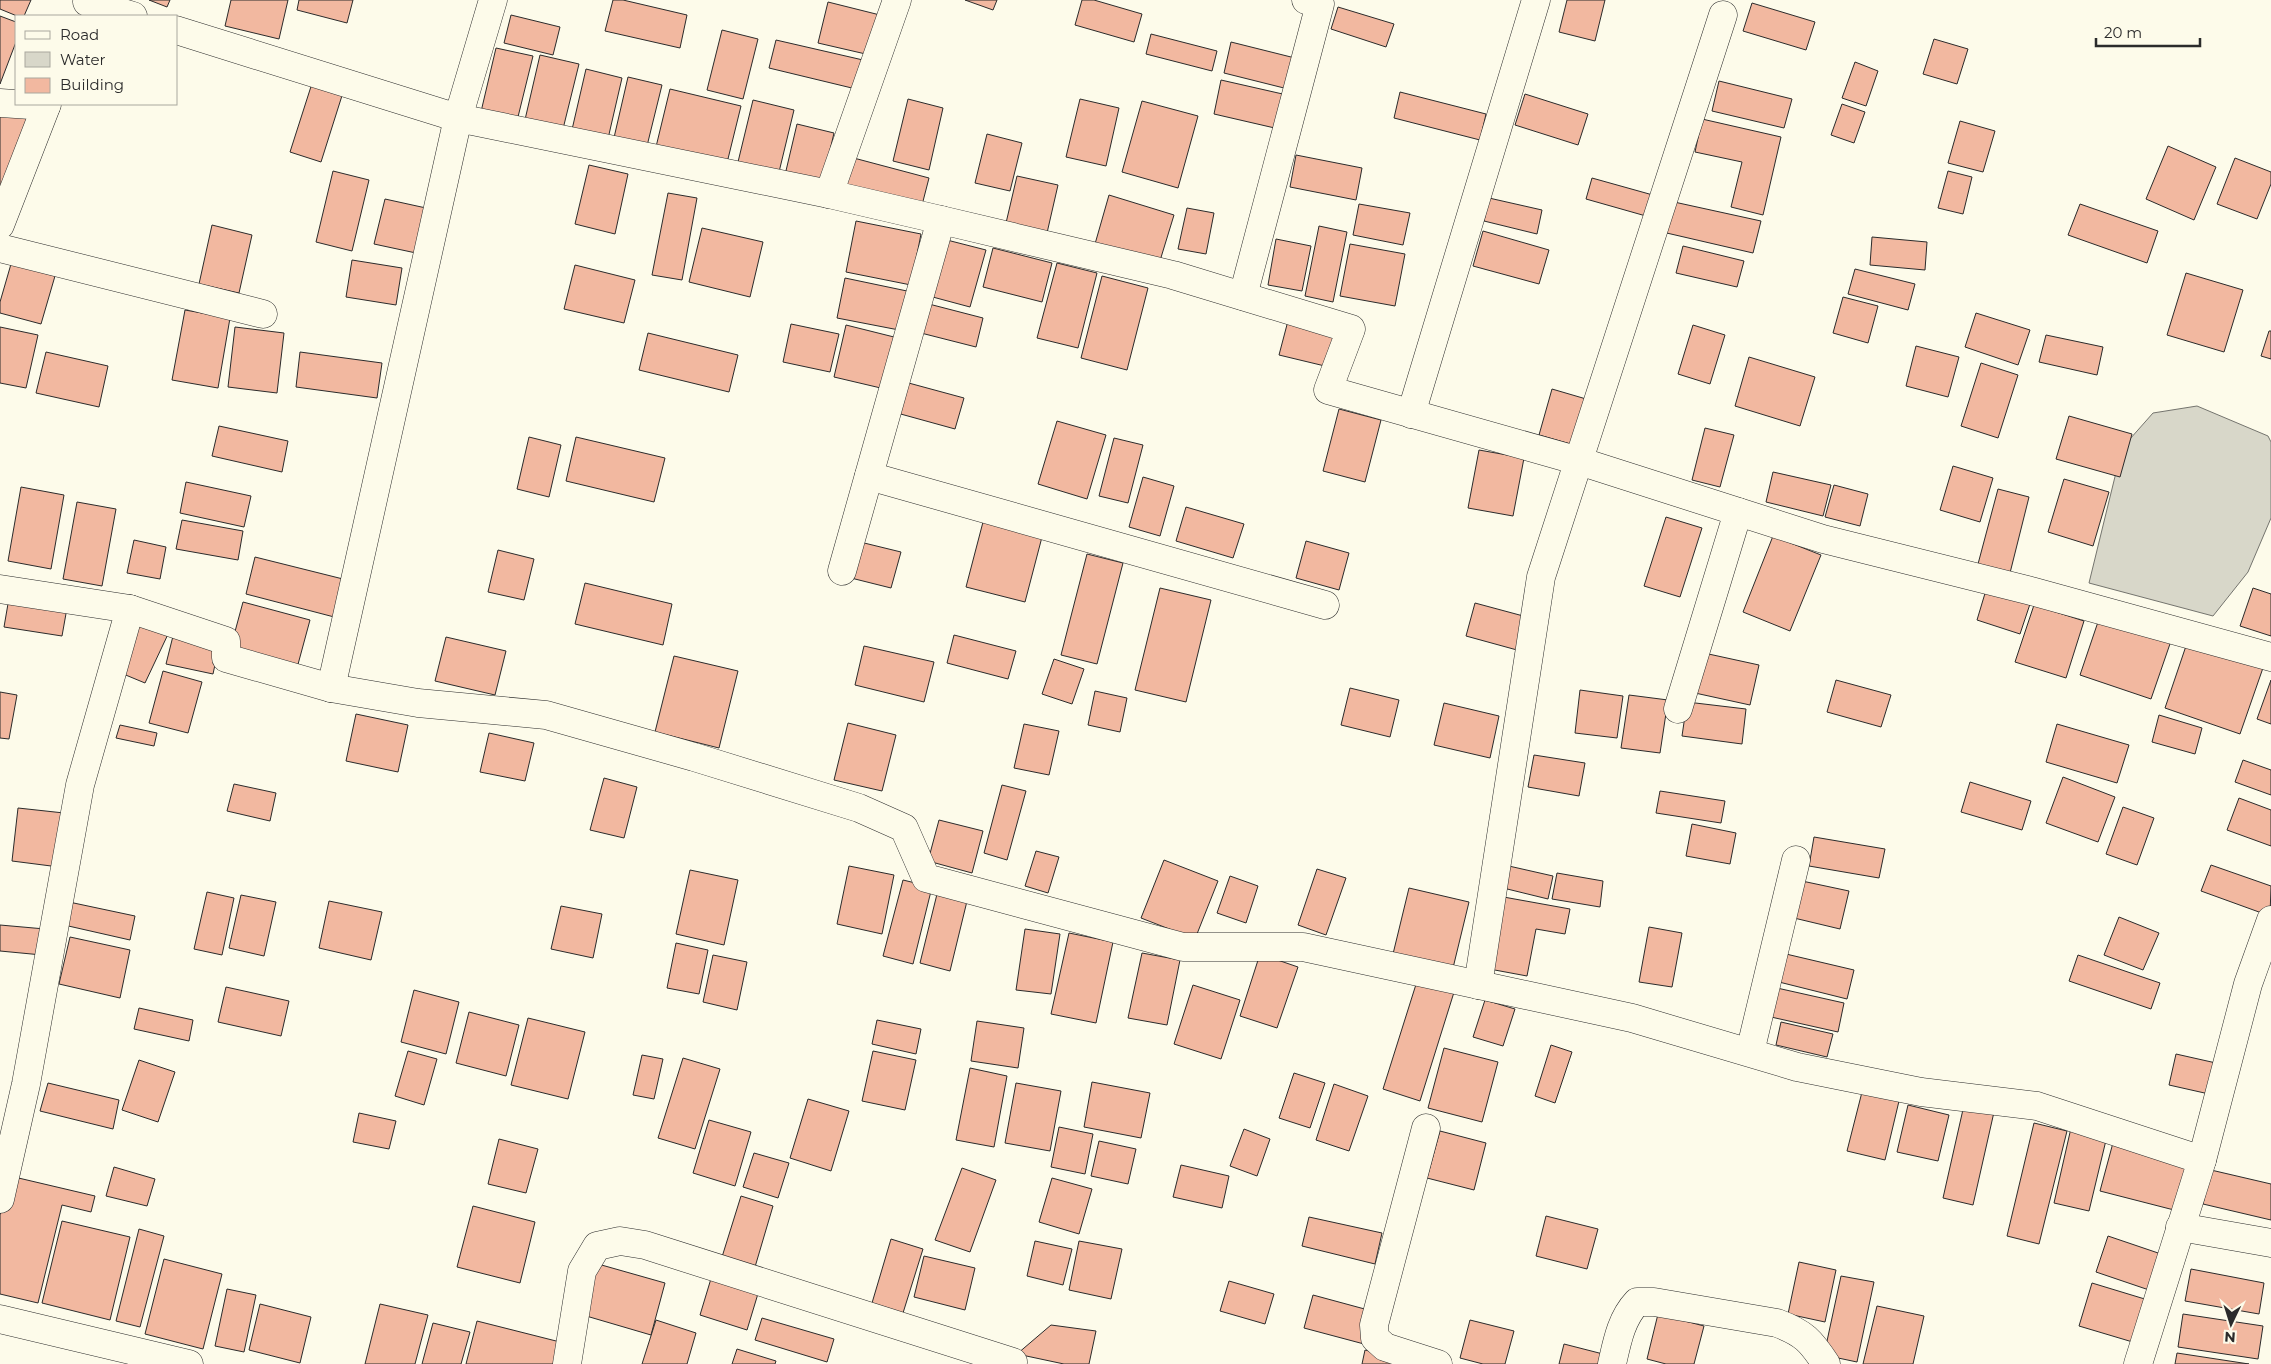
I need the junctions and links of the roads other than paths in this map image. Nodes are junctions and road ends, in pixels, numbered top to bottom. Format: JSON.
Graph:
{"nodes":[{"id":1,"x":493,"y":0,"type":"edge"},
{"id":2,"x":897,"y":0,"type":"edge"},
{"id":3,"x":1306,"y":0,"type":"edge"},
{"id":4,"x":1536,"y":0,"type":"edge"},
{"id":5,"x":85,"y":6,"type":"edge"},
{"id":6,"x":128,"y":15,"type":"edge"},
{"id":7,"x":1723,"y":15,"type":"dead end"},
{"id":8,"x":178,"y":31,"type":"edge"},
{"id":9,"x":0,"y":103,"type":"edge"},
{"id":10,"x":15,"y":104,"type":"edge"},
{"id":11,"x":47,"y":105,"type":"edge"},
{"id":12,"x":458,"y":118,"type":"junction"},
{"id":13,"x":829,"y":194,"type":"junction"},
{"id":14,"x":941,"y":220,"type":"junction"},
{"id":15,"x":0,"y":225,"type":"edge"},
{"id":16,"x":0,"y":248,"type":"edge"},
{"id":17,"x":1243,"y":296,"type":"junction"},
{"id":18,"x":263,"y":314,"type":"dead end"},
{"id":19,"x":1411,"y":414,"type":"junction"},
{"id":20,"x":1579,"y":461,"type":"junction"},
{"id":21,"x":869,"y":476,"type":"junction"},
{"id":22,"x":1738,"y":512,"type":"junction"},
{"id":23,"x":842,"y":570,"type":"dead end"},
{"id":24,"x":0,"y":589,"type":"edge"},
{"id":25,"x":1325,"y":605,"type":"dead end"},
{"id":26,"x":130,"y":609,"type":"junction"},
{"id":27,"x":2271,"y":657,"type":"edge"},
{"id":28,"x":331,"y":688,"type":"junction"},
{"id":29,"x":1678,"y":709,"type":"dead end"},
{"id":30,"x":1796,"y":860,"type":"dead end"},
{"id":31,"x":2271,"y":920,"type":"edge"},
{"id":32,"x":1478,"y":985,"type":"junction"},
{"id":33,"x":1750,"y":1052,"type":"junction"},
{"id":34,"x":1426,"y":1128,"type":"dead end"},
{"id":35,"x":2202,"y":1160,"type":"junction"},
{"id":36,"x":0,"y":1199,"type":"edge"},
{"id":37,"x":2180,"y":1227,"type":"junction"},
{"id":38,"x":2271,"y":1244,"type":"edge"},
{"id":39,"x":0,"y":1320,"type":"edge"},
{"id":40,"x":1013,"y":1362,"type":"dead end"},
{"id":41,"x":188,"y":1364,"type":"edge"},
{"id":42,"x":567,"y":1364,"type":"edge"},
{"id":43,"x":1438,"y":1364,"type":"edge"},
{"id":44,"x":1612,"y":1364,"type":"edge"},
{"id":45,"x":1826,"y":1364,"type":"edge"},
{"id":46,"x":2138,"y":1364,"type":"edge"}],
"edges":[{"from":1,"to":12,"type":"street"},
{"from":2,"to":13,"type":"street"},
{"from":3,"to":17,"type":"street"},
{"from":4,"to":19,"type":"street"},
{"from":5,"to":6,"type":"street"},
{"from":7,"to":20,"type":"street"},
{"from":8,"to":12,"type":"street"},
{"from":9,"to":10,"type":"street"},
{"from":11,"to":15,"type":"street"},
{"from":12,"to":13,"type":"street"},
{"from":12,"to":28,"type":"street"},
{"from":13,"to":14,"type":"street"},
{"from":14,"to":17,"type":"street"},
{"from":14,"to":21,"type":"street"},
{"from":16,"to":18,"type":"street"},
{"from":17,"to":19,"type":"street"},
{"from":19,"to":20,"type":"street"},
{"from":20,"to":22,"type":"street"},
{"from":20,"to":32,"type":"street"},
{"from":21,"to":23,"type":"street"},
{"from":21,"to":25,"type":"street"},
{"from":22,"to":27,"type":"street"},
{"from":22,"to":29,"type":"street"},
{"from":24,"to":26,"type":"street"},
{"from":26,"to":28,"type":"street"},
{"from":26,"to":36,"type":"street"},
{"from":28,"to":32,"type":"street"},
{"from":30,"to":33,"type":"street"},
{"from":31,"to":35,"type":"street"},
{"from":32,"to":33,"type":"street"},
{"from":33,"to":35,"type":"street"},
{"from":34,"to":43,"type":"street"},
{"from":35,"to":37,"type":"street"},
{"from":37,"to":38,"type":"street"},
{"from":37,"to":46,"type":"street"},
{"from":39,"to":41,"type":"street"},
{"from":40,"to":42,"type":"street"},
{"from":44,"to":45,"type":"street"}]}
